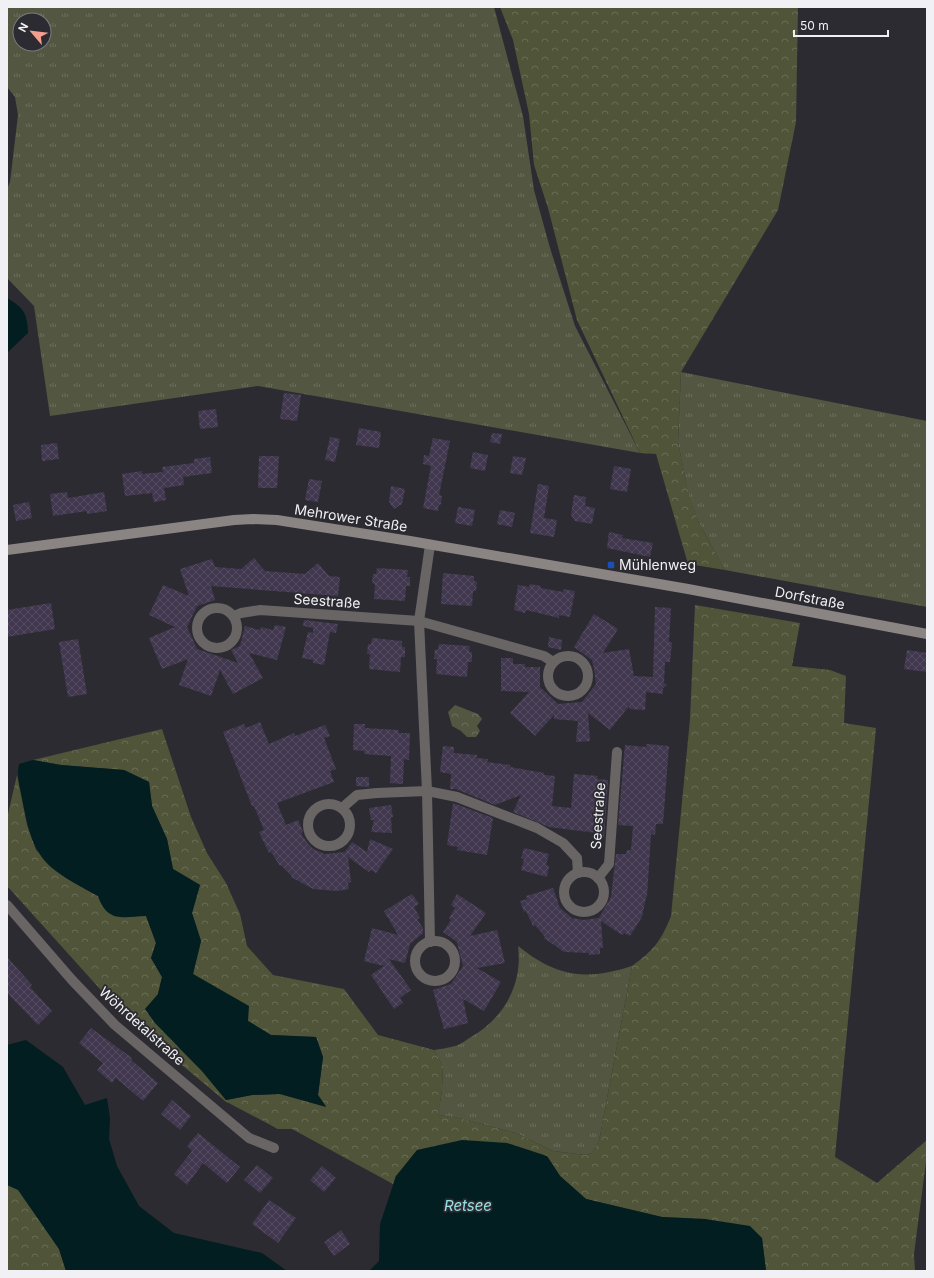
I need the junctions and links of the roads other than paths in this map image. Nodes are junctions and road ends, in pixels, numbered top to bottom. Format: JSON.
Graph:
{"nodes":[{"id":1,"x":430,"y":545,"type":"junction"},
{"id":2,"x":7,"y":550,"type":"edge"},
{"id":3,"x":688,"y":589,"type":"joint"},
{"id":4,"x":234,"y":616,"type":"dead end"},
{"id":5,"x":419,"y":620,"type":"junction"},
{"id":6,"x":927,"y":634,"type":"edge"},
{"id":7,"x":553,"y":662,"type":"junction"},
{"id":8,"x":617,"y":752,"type":"dead end"},
{"id":9,"x":427,"y":791,"type":"junction"},
{"id":10,"x":342,"y":808,"type":"junction"},
{"id":11,"x":578,"y":873,"type":"junction"},
{"id":12,"x":598,"y":878,"type":"junction"},
{"id":13,"x":7,"y":905,"type":"edge"},
{"id":14,"x":430,"y":942,"type":"dead end"},
{"id":15,"x":274,"y":1148,"type":"dead end"}],
"edges":[{"from":1,"to":2,"type":"main road","name":"Mehrower Straße"},
{"from":1,"to":3,"type":"main road","name":"Mehrower Straße"},
{"from":1,"to":5,"type":"street"},
{"from":3,"to":6,"type":"main road","name":"Dorfstraße"},
{"from":4,"to":5,"type":"street","name":"Seestraße"},
{"from":5,"to":7,"type":"street","name":"Seestraße"},
{"from":5,"to":9,"type":"street"},
{"from":7,"to":7,"type":"street"},
{"from":8,"to":12,"type":"street","name":"Seestraße"},
{"from":9,"to":10,"type":"street","name":"Seestraße"},
{"from":9,"to":11,"type":"street","name":"Seestraße"},
{"from":9,"to":14,"type":"street"},
{"from":10,"to":10,"type":"street"},
{"from":11,"to":12,"type":"street"},
{"from":11,"to":12,"type":"street"},
{"from":13,"to":15,"type":"street","name":"Wöhrdetalstraße"}]}
